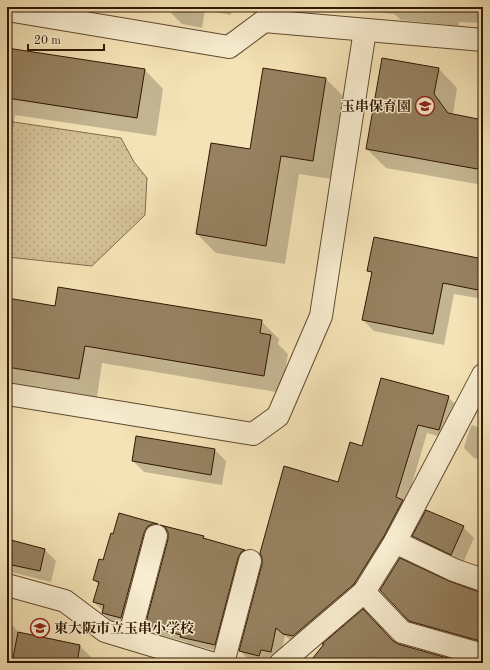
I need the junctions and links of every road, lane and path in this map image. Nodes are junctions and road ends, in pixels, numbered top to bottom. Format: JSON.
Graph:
{"nodes":[{"id":1,"x":7,"y":10,"type":"edge"},
{"id":2,"x":52,"y":12,"type":"edge"},
{"id":3,"x":365,"y":30,"type":"junction"},
{"id":4,"x":483,"y":40,"type":"edge"},
{"id":5,"x":483,"y":376,"type":"edge"},
{"id":6,"x":7,"y":394,"type":"edge"},
{"id":7,"x":156,"y":536,"type":"dead end"},
{"id":8,"x":395,"y":542,"type":"junction"},
{"id":9,"x":250,"y":561,"type":"dead end"},
{"id":10,"x":483,"y":580,"type":"edge"},
{"id":11,"x":7,"y":585,"type":"edge"},
{"id":12,"x":364,"y":592,"type":"junction"},
{"id":13,"x":129,"y":638,"type":"junction"},
{"id":14,"x":483,"y":655,"type":"edge"},
{"id":15,"x":211,"y":663,"type":"edge"},
{"id":16,"x":223,"y":663,"type":"edge"},
{"id":17,"x":281,"y":663,"type":"edge"}],
"edges":[{"from":1,"to":2,"type":"street"},
{"from":2,"to":3,"type":"street"},
{"from":3,"to":4,"type":"street"},
{"from":3,"to":6,"type":"street"},
{"from":5,"to":8,"type":"street"},
{"from":7,"to":13,"type":"street"},
{"from":8,"to":10,"type":"street"},
{"from":8,"to":12,"type":"street"},
{"from":9,"to":16,"type":"street"},
{"from":11,"to":13,"type":"street"},
{"from":12,"to":14,"type":"street"},
{"from":12,"to":17,"type":"street"},
{"from":13,"to":15,"type":"street"}]}
